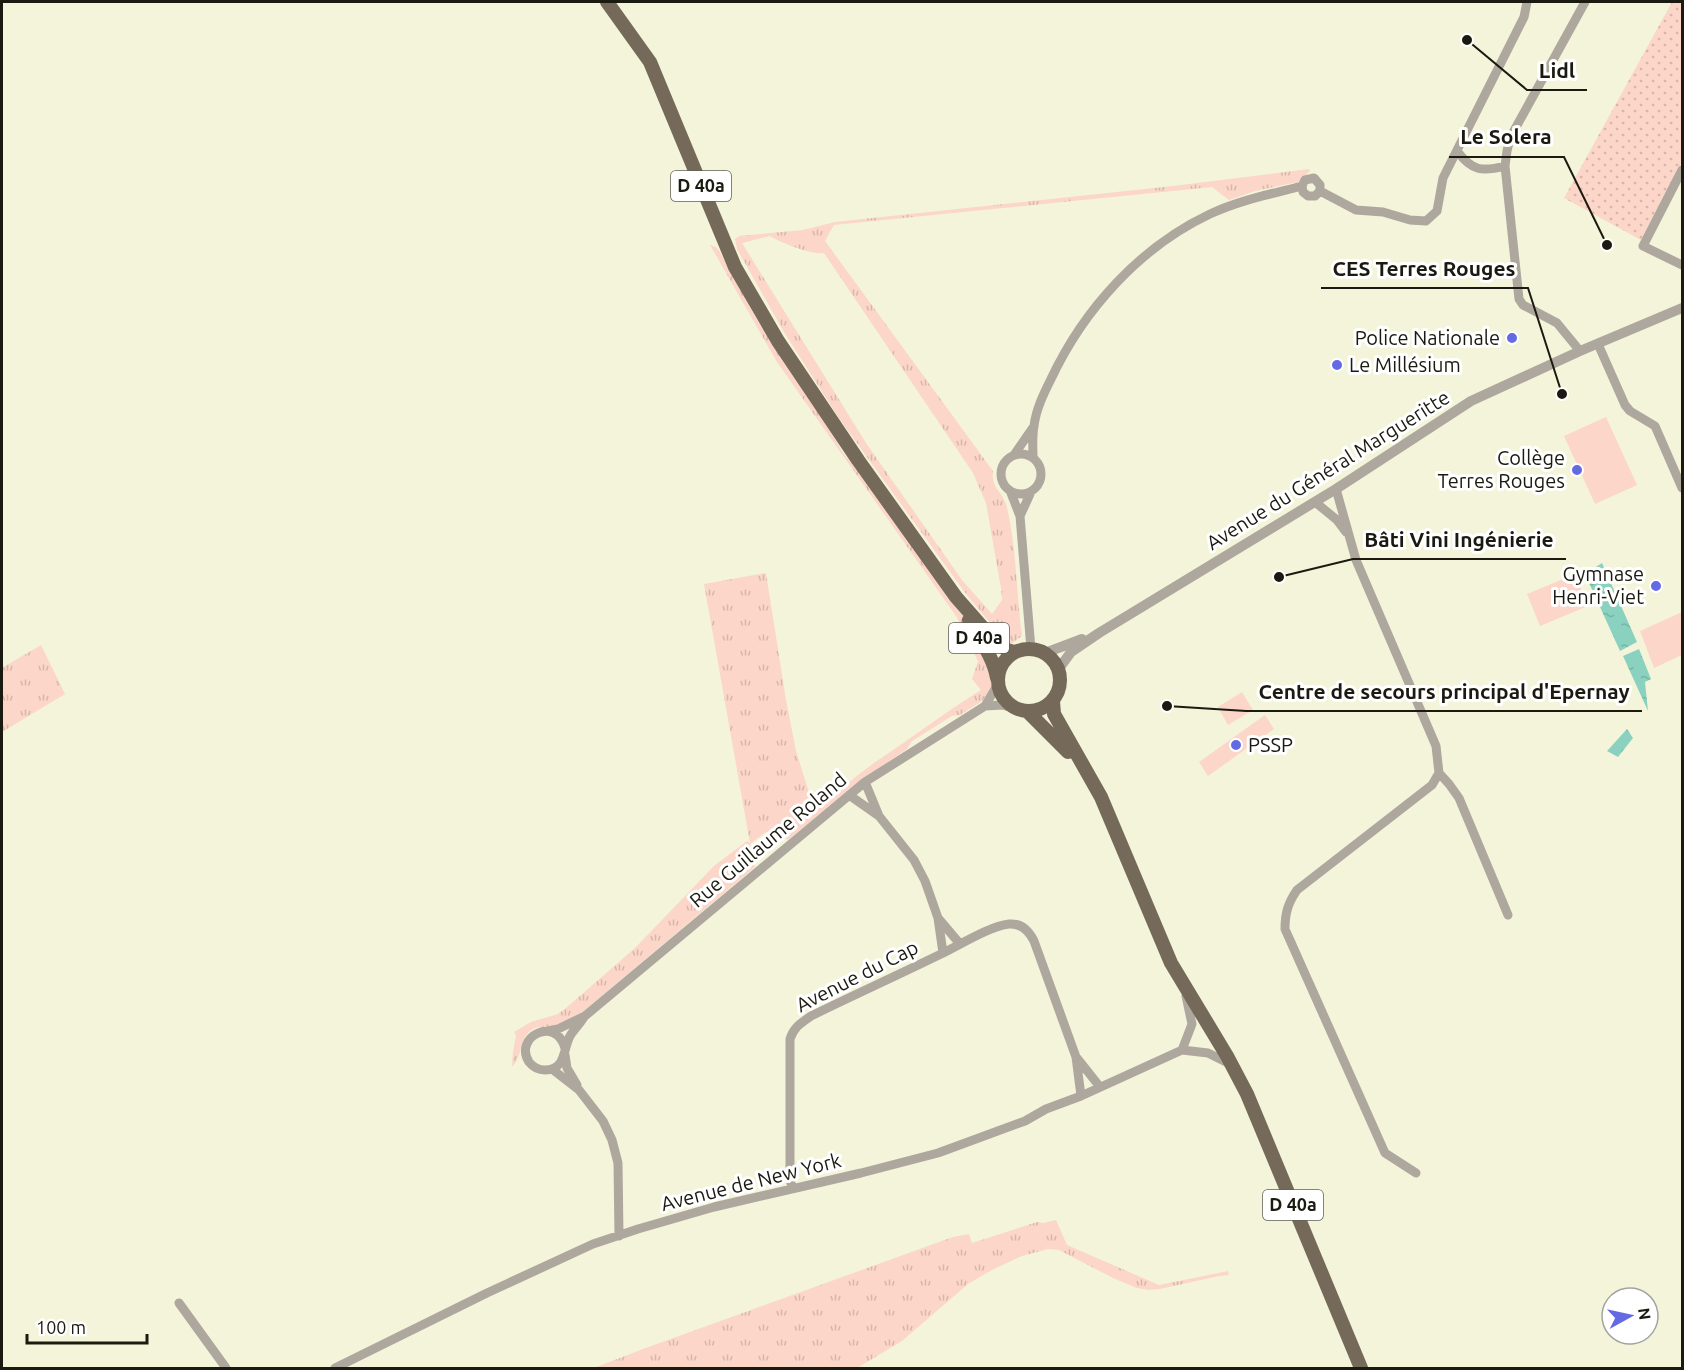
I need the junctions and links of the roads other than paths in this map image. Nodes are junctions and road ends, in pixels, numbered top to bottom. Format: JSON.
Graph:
{"nodes":[{"id":1,"x":608,"y":2,"type":"edge"},
{"id":2,"x":1527,"y":2,"type":"edge"},
{"id":3,"x":1585,"y":2,"type":"edge"},
{"id":4,"x":1457,"y":151,"type":"junction"},
{"id":5,"x":1505,"y":166,"type":"junction"},
{"id":6,"x":1683,"y":170,"type":"edge"},
{"id":7,"x":1302,"y":186,"type":"junction"},
{"id":8,"x":1320,"y":191,"type":"junction"},
{"id":9,"x":1683,"y":265,"type":"edge"},
{"id":10,"x":1683,"y":308,"type":"edge"},
{"id":11,"x":1598,"y":344,"type":"junction"},
{"id":12,"x":1580,"y":351,"type":"junction"},
{"id":13,"x":1034,"y":426,"type":"junction"},
{"id":14,"x":1014,"y":455,"type":"junction"},
{"id":15,"x":1033,"y":458,"type":"junction"},
{"id":16,"x":1683,"y":488,"type":"edge"},
{"id":17,"x":1336,"y":489,"type":"junction"},
{"id":18,"x":1031,"y":492,"type":"junction"},
{"id":19,"x":1011,"y":493,"type":"junction"},
{"id":20,"x":1315,"y":502,"type":"junction"},
{"id":21,"x":1020,"y":516,"type":"junction"},
{"id":22,"x":1349,"y":537,"type":"junction"},
{"id":23,"x":956,"y":597,"type":"junction"},
{"id":24,"x":1099,"y":633,"type":"junction"},
{"id":25,"x":1031,"y":649,"type":"junction"},
{"id":26,"x":1014,"y":652,"type":"junction"},
{"id":27,"x":1045,"y":653,"type":"junction"},
{"id":28,"x":1058,"y":670,"type":"junction"},
{"id":29,"x":997,"y":682,"type":"junction"},
{"id":30,"x":1053,"y":701,"type":"junction"},
{"id":31,"x":985,"y":706,"type":"junction"},
{"id":32,"x":1013,"y":708,"type":"junction"},
{"id":33,"x":1027,"y":711,"type":"junction"},
{"id":34,"x":1082,"y":766,"type":"junction"},
{"id":35,"x":1438,"y":773,"type":"junction"},
{"id":36,"x":865,"y":782,"type":"junction"},
{"id":37,"x":849,"y":795,"type":"junction"},
{"id":38,"x":879,"y":816,"type":"junction"},
{"id":39,"x":1508,"y":915,"type":"dead end"},
{"id":40,"x":938,"y":918,"type":"junction"},
{"id":41,"x":960,"y":944,"type":"junction"},
{"id":42,"x":943,"y":953,"type":"junction"},
{"id":43,"x":1183,"y":985,"type":"junction"},
{"id":44,"x":585,"y":1016,"type":"junction"},
{"id":45,"x":548,"y":1031,"type":"junction"},
{"id":46,"x":1182,"y":1050,"type":"junction"},
{"id":47,"x":565,"y":1051,"type":"junction"},
{"id":48,"x":1076,"y":1057,"type":"junction"},
{"id":49,"x":1234,"y":1067,"type":"junction"},
{"id":50,"x":552,"y":1069,"type":"junction"},
{"id":51,"x":1100,"y":1087,"type":"junction"},
{"id":52,"x":579,"y":1090,"type":"junction"},
{"id":53,"x":1082,"y":1096,"type":"junction"},
{"id":54,"x":1416,"y":1173,"type":"dead end"},
{"id":55,"x":792,"y":1189,"type":"junction"},
{"id":56,"x":619,"y":1236,"type":"junction"},
{"id":57,"x":179,"y":1303,"type":"dead end"},
{"id":58,"x":226,"y":1368,"type":"edge"},
{"id":59,"x":335,"y":1368,"type":"edge"},
{"id":60,"x":1361,"y":1368,"type":"edge"}],
"edges":[{"from":1,"to":23,"type":"main road","number":"D 40a"},
{"from":2,"to":4,"type":"street"},
{"from":3,"to":5,"type":"street"},
{"from":4,"to":5,"type":"street"},
{"from":4,"to":8,"type":"street"},
{"from":5,"to":12,"type":"street"},
{"from":6,"to":9,"type":"street"},
{"from":7,"to":8,"type":"street"},
{"from":7,"to":8,"type":"street"},
{"from":7,"to":13,"type":"street"},
{"from":10,"to":11,"type":"street","name":"Avenue du Général Margueritte"},
{"from":11,"to":12,"type":"street","name":"Avenue du Général Margueritte"},
{"from":11,"to":16,"type":"street"},
{"from":12,"to":17,"type":"street","name":"Avenue du Général Margueritte"},
{"from":13,"to":14,"type":"street"},
{"from":13,"to":15,"type":"street"},
{"from":14,"to":15,"type":"street"},
{"from":14,"to":19,"type":"street"},
{"from":15,"to":18,"type":"street"},
{"from":17,"to":20,"type":"street","name":"Avenue du Général Margueritte"},
{"from":17,"to":22,"type":"street"},
{"from":18,"to":19,"type":"street"},
{"from":18,"to":21,"type":"street"},
{"from":19,"to":21,"type":"street"},
{"from":20,"to":22,"type":"street"},
{"from":20,"to":24,"type":"street","name":"Avenue du Général Margueritte"},
{"from":21,"to":25,"type":"street"},
{"from":22,"to":35,"type":"street"},
{"from":23,"to":26,"type":"main road","number":"D 40a"},
{"from":23,"to":29,"type":"main road","number":"D 40a"},
{"from":24,"to":27,"type":"street","name":"Avenue du Général Margueritte"},
{"from":24,"to":28,"type":"street","name":"Avenue du Général Margueritte"},
{"from":25,"to":26,"type":"main road"},
{"from":25,"to":27,"type":"main road"},
{"from":26,"to":29,"type":"main road"},
{"from":27,"to":28,"type":"main road"},
{"from":28,"to":30,"type":"main road"},
{"from":29,"to":31,"type":"street"},
{"from":29,"to":32,"type":"main road"},
{"from":30,"to":33,"type":"main road"},
{"from":30,"to":34,"type":"main road","number":"D 40a"},
{"from":31,"to":32,"type":"street"},
{"from":31,"to":36,"type":"street","name":"Rue Guillaume Roland"},
{"from":32,"to":33,"type":"main road"},
{"from":33,"to":34,"type":"main road","number":"D 40a"},
{"from":34,"to":43,"type":"main road","number":"D 40a"},
{"from":35,"to":39,"type":"street"},
{"from":35,"to":54,"type":"street"},
{"from":36,"to":37,"type":"street","name":"Rue Guillaume Roland"},
{"from":36,"to":38,"type":"street"},
{"from":37,"to":38,"type":"street"},
{"from":37,"to":44,"type":"street","name":"Rue Guillaume Roland"},
{"from":38,"to":40,"type":"street"},
{"from":40,"to":41,"type":"street"},
{"from":40,"to":42,"type":"street"},
{"from":41,"to":42,"type":"street","name":"Avenue du Cap"},
{"from":41,"to":48,"type":"street","name":"Avenue du Cap"},
{"from":42,"to":55,"type":"street","name":"Avenue du Cap"},
{"from":43,"to":46,"type":"street"},
{"from":43,"to":49,"type":"main road","number":"D 40a"},
{"from":44,"to":45,"type":"street","name":"Rue Guillaume Roland"},
{"from":44,"to":47,"type":"street","name":"Rue Guillaume Roland"},
{"from":45,"to":47,"type":"street"},
{"from":45,"to":50,"type":"street"},
{"from":46,"to":49,"type":"street"},
{"from":46,"to":51,"type":"street","name":"Avenue de New York"},
{"from":47,"to":50,"type":"street"},
{"from":47,"to":52,"type":"street"},
{"from":48,"to":51,"type":"street"},
{"from":48,"to":53,"type":"street"},
{"from":49,"to":60,"type":"main road","number":"D 40a"},
{"from":50,"to":52,"type":"street"},
{"from":51,"to":53,"type":"street","name":"Avenue de New York"},
{"from":52,"to":56,"type":"street"},
{"from":53,"to":55,"type":"street","name":"Avenue de New York"},
{"from":55,"to":56,"type":"street","name":"Avenue de New York"},
{"from":56,"to":59,"type":"street","name":"Avenue de New York"},
{"from":57,"to":58,"type":"street"}]}
